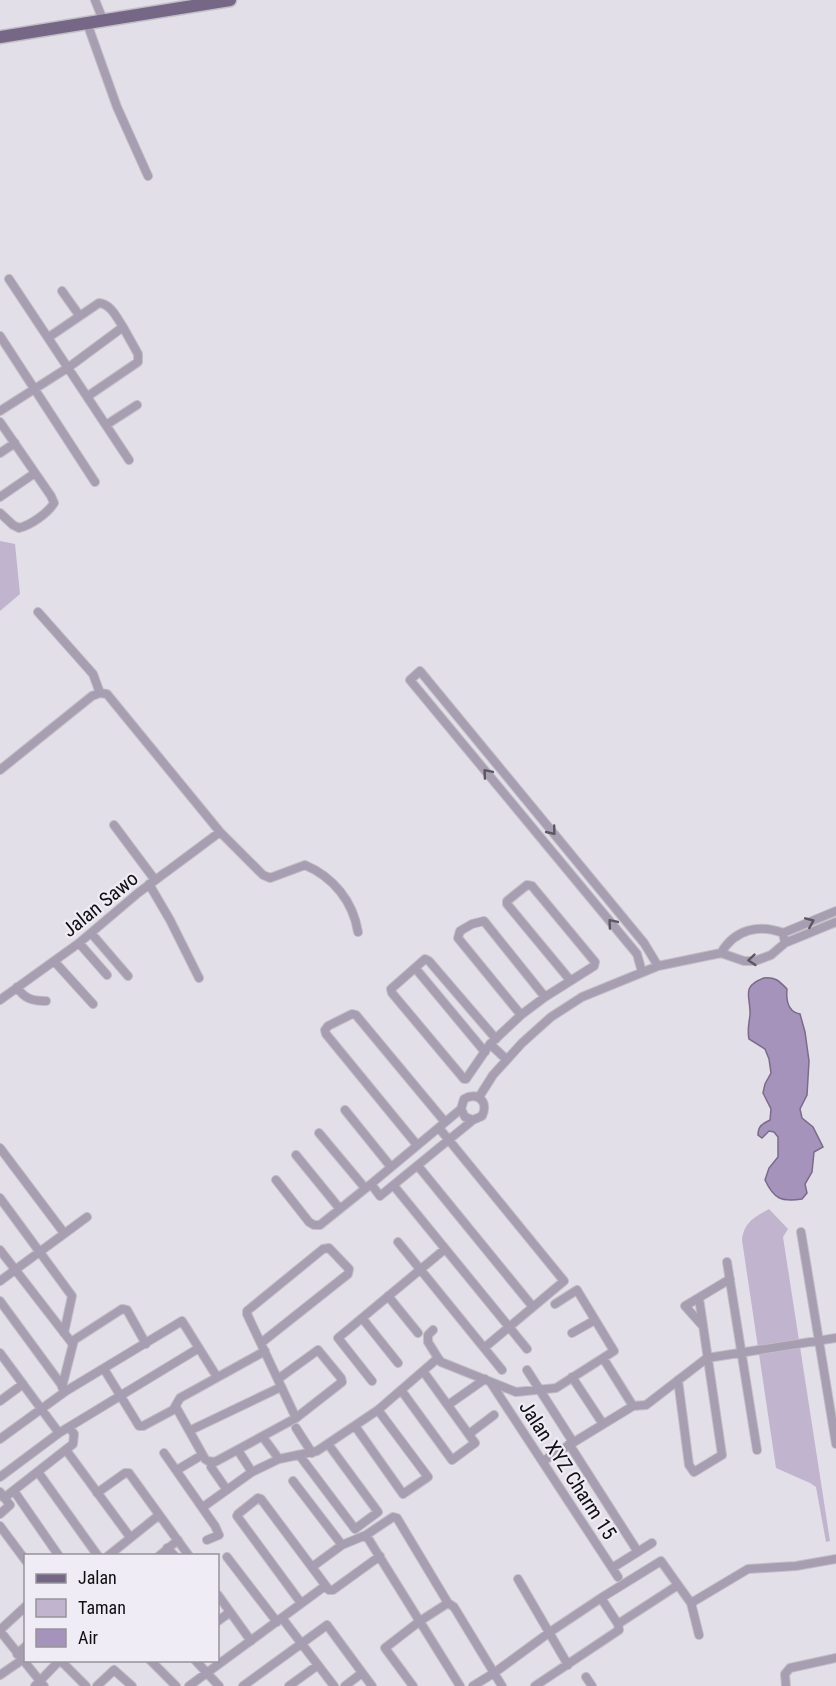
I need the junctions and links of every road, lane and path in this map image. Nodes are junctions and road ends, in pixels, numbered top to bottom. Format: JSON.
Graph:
{"nodes":[{"id":1,"x":95,"y":0,"type":"edge"},
{"id":2,"x":100,"y":0,"type":"edge"},
{"id":3,"x":230,"y":0,"type":"edge"},
{"id":4,"x":106,"y":20,"type":"junction"},
{"id":5,"x":87,"y":23,"type":"junction"},
{"id":6,"x":0,"y":37,"type":"edge"},
{"id":7,"x":148,"y":176,"type":"dead end"},
{"id":8,"x":9,"y":279,"type":"dead end"},
{"id":9,"x":62,"y":291,"type":"dead end"},
{"id":10,"x":79,"y":315,"type":"junction"},
{"id":11,"x":123,"y":327,"type":"junction"},
{"id":12,"x":0,"y":336,"type":"edge"},
{"id":13,"x":49,"y":337,"type":"junction"},
{"id":14,"x":69,"y":367,"type":"junction"},
{"id":15,"x":35,"y":389,"type":"junction"},
{"id":16,"x":88,"y":396,"type":"junction"},
{"id":17,"x":137,"y":405,"type":"dead end"},
{"id":18,"x":0,"y":411,"type":"edge"},
{"id":19,"x":0,"y":422,"type":"edge"},
{"id":20,"x":106,"y":425,"type":"junction"},
{"id":21,"x":15,"y":444,"type":"junction"},
{"id":22,"x":0,"y":453,"type":"edge"},
{"id":23,"x":129,"y":460,"type":"dead end"},
{"id":24,"x":35,"y":472,"type":"junction"},
{"id":25,"x":95,"y":482,"type":"dead end"},
{"id":26,"x":0,"y":497,"type":"edge"},
{"id":27,"x":0,"y":513,"type":"edge"},
{"id":28,"x":38,"y":612,"type":"dead end"},
{"id":29,"x":100,"y":693,"type":"junction"},
{"id":30,"x":0,"y":770,"type":"edge"},
{"id":31,"x":114,"y":825,"type":"dead end"},
{"id":32,"x":220,"y":832,"type":"junction"},
{"id":33,"x":152,"y":882,"type":"junction"},
{"id":34,"x":836,"y":911,"type":"edge"},
{"id":35,"x":836,"y":922,"type":"edge"},
{"id":36,"x":358,"y":932,"type":"dead end"},
{"id":37,"x":91,"y":933,"type":"junction"},
{"id":38,"x":783,"y":933,"type":"junction"},
{"id":39,"x":79,"y":943,"type":"junction"},
{"id":40,"x":644,"y":943,"type":"junction"},
{"id":41,"x":785,"y":943,"type":"junction"},
{"id":42,"x":634,"y":950,"type":"junction"},
{"id":43,"x":721,"y":952,"type":"junction"},
{"id":44,"x":54,"y":961,"type":"junction"},
{"id":45,"x":658,"y":966,"type":"junction"},
{"id":46,"x":416,"y":969,"type":"junction"},
{"id":47,"x":642,"y":972,"type":"junction"},
{"id":48,"x":107,"y":975,"type":"dead end"},
{"id":49,"x":128,"y":976,"type":"dead end"},
{"id":50,"x":199,"y":978,"type":"dead end"},
{"id":51,"x":570,"y":980,"type":"junction"},
{"id":52,"x":18,"y":987,"type":"junction"},
{"id":53,"x":545,"y":997,"type":"junction"},
{"id":54,"x":0,"y":1000,"type":"edge"},
{"id":55,"x":46,"y":1001,"type":"dead end"},
{"id":56,"x":93,"y":1004,"type":"dead end"},
{"id":57,"x":521,"y":1015,"type":"junction"},
{"id":58,"x":490,"y":1045,"type":"junction"},
{"id":59,"x":506,"y":1059,"type":"junction"},
{"id":60,"x":479,"y":1097,"type":"junction"},
{"id":61,"x":461,"y":1109,"type":"junction"},
{"id":62,"x":345,"y":1110,"type":"dead end"},
{"id":63,"x":473,"y":1120,"type":"junction"},
{"id":64,"x":442,"y":1125,"type":"junction"},
{"id":65,"x":319,"y":1133,"type":"dead end"},
{"id":66,"x":449,"y":1140,"type":"junction"},
{"id":67,"x":417,"y":1145,"type":"junction"},
{"id":68,"x":0,"y":1148,"type":"edge"},
{"id":69,"x":296,"y":1155,"type":"dead end"},
{"id":70,"x":418,"y":1166,"type":"junction"},
{"id":71,"x":391,"y":1167,"type":"junction"},
{"id":72,"x":276,"y":1180,"type":"dead end"},
{"id":73,"x":368,"y":1186,"type":"junction"},
{"id":74,"x":394,"y":1186,"type":"junction"},
{"id":75,"x":0,"y":1198,"type":"edge"},
{"id":76,"x":340,"y":1209,"type":"junction"},
{"id":77,"x":87,"y":1217,"type":"dead end"},
{"id":78,"x":801,"y":1232,"type":"dead end"},
{"id":79,"x":64,"y":1233,"type":"junction"},
{"id":80,"x":398,"y":1242,"type":"dead end"},
{"id":81,"x":445,"y":1249,"type":"junction"},
{"id":82,"x":0,"y":1250,"type":"edge"},
{"id":83,"x":40,"y":1252,"type":"junction"},
{"id":84,"x":727,"y":1262,"type":"dead end"},
{"id":85,"x":420,"y":1269,"type":"junction"},
{"id":86,"x":15,"y":1270,"type":"junction"},
{"id":87,"x":730,"y":1279,"type":"junction"},
{"id":88,"x":0,"y":1281,"type":"edge"},
{"id":89,"x":388,"y":1296,"type":"junction"},
{"id":90,"x":699,"y":1298,"type":"junction"},
{"id":91,"x":0,"y":1301,"type":"edge"},
{"id":92,"x":555,"y":1304,"type":"dead end"},
{"id":93,"x":533,"y":1307,"type":"junction"},
{"id":94,"x":362,"y":1318,"type":"junction"},
{"id":95,"x":595,"y":1320,"type":"junction"},
{"id":96,"x":702,"y":1325,"type":"junction"},
{"id":97,"x":509,"y":1327,"type":"junction"},
{"id":98,"x":433,"y":1330,"type":"dead end"},
{"id":99,"x":64,"y":1333,"type":"junction"},
{"id":100,"x":418,"y":1333,"type":"dead end"},
{"id":101,"x":572,"y":1333,"type":"dead end"},
{"id":102,"x":836,"y":1338,"type":"edge"},
{"id":103,"x":819,"y":1341,"type":"junction"},
{"id":104,"x":72,"y":1343,"type":"junction"},
{"id":105,"x":261,"y":1343,"type":"junction"},
{"id":106,"x":146,"y":1344,"type":"junction"},
{"id":107,"x":484,"y":1347,"type":"junction"},
{"id":108,"x":199,"y":1348,"type":"junction"},
{"id":109,"x":528,"y":1349,"type":"dead end"},
{"id":110,"x":265,"y":1351,"type":"junction"},
{"id":111,"x":741,"y":1353,"type":"junction"},
{"id":112,"x":438,"y":1358,"type":"junction"},
{"id":113,"x":603,"y":1358,"type":"junction"},
{"id":114,"x":707,"y":1358,"type":"junction"},
{"id":115,"x":2,"y":1359,"type":"edge"},
{"id":116,"x":398,"y":1363,"type":"dead end"},
{"id":117,"x":104,"y":1369,"type":"junction"},
{"id":118,"x":502,"y":1370,"type":"dead end"},
{"id":119,"x":527,"y":1370,"type":"dead end"},
{"id":120,"x":423,"y":1371,"type":"junction"},
{"id":121,"x":218,"y":1377,"type":"junction"},
{"id":122,"x":573,"y":1377,"type":"junction"},
{"id":123,"x":488,"y":1380,"type":"junction"},
{"id":124,"x":678,"y":1380,"type":"junction"},
{"id":125,"x":372,"y":1381,"type":"dead end"},
{"id":126,"x":280,"y":1383,"type":"junction"},
{"id":127,"x":23,"y":1384,"type":"junction"},
{"id":128,"x":64,"y":1389,"type":"junction"},
{"id":129,"x":540,"y":1389,"type":"junction"},
{"id":130,"x":401,"y":1390,"type":"junction"},
{"id":131,"x":121,"y":1396,"type":"junction"},
{"id":132,"x":0,"y":1401,"type":"edge"},
{"id":133,"x":448,"y":1406,"type":"junction"},
{"id":134,"x":633,"y":1406,"type":"junction"},
{"id":135,"x":176,"y":1407,"type":"junction"},
{"id":136,"x":40,"y":1409,"type":"junction"},
{"id":137,"x":378,"y":1410,"type":"junction"},
{"id":138,"x":494,"y":1415,"type":"dead end"},
{"id":139,"x":296,"y":1418,"type":"junction"},
{"id":140,"x":603,"y":1424,"type":"junction"},
{"id":141,"x":355,"y":1426,"type":"junction"},
{"id":142,"x":69,"y":1427,"type":"junction"},
{"id":143,"x":296,"y":1428,"type":"dead end"},
{"id":144,"x":190,"y":1430,"type":"junction"},
{"id":145,"x":59,"y":1433,"type":"junction"},
{"id":146,"x":469,"y":1434,"type":"junction"},
{"id":147,"x":0,"y":1439,"type":"edge"},
{"id":148,"x":265,"y":1440,"type":"dead end"},
{"id":149,"x":571,"y":1443,"type":"junction"},
{"id":150,"x":328,"y":1444,"type":"junction"},
{"id":151,"x":836,"y":1444,"type":"edge"},
{"id":152,"x":66,"y":1450,"type":"junction"},
{"id":153,"x":757,"y":1450,"type":"dead end"},
{"id":154,"x":239,"y":1452,"type":"dead end"},
{"id":155,"x":312,"y":1452,"type":"junction"},
{"id":156,"x":164,"y":1453,"type":"dead end"},
{"id":157,"x":300,"y":1456,"type":"junction"},
{"id":158,"x":196,"y":1458,"type":"dead end"},
{"id":159,"x":279,"y":1459,"type":"junction"},
{"id":160,"x":543,"y":1461,"type":"junction"},
{"id":161,"x":211,"y":1467,"type":"dead end"},
{"id":162,"x":177,"y":1470,"type":"junction"},
{"id":163,"x":38,"y":1472,"type":"junction"},
{"id":164,"x":252,"y":1472,"type":"junction"},
{"id":165,"x":0,"y":1477,"type":"edge"},
{"id":166,"x":293,"y":1480,"type":"dead end"},
{"id":167,"x":227,"y":1490,"type":"junction"},
{"id":168,"x":14,"y":1491,"type":"junction"},
{"id":169,"x":97,"y":1493,"type":"junction"},
{"id":170,"x":2,"y":1495,"type":"edge"},
{"id":171,"x":203,"y":1507,"type":"junction"},
{"id":172,"x":0,"y":1514,"type":"edge"},
{"id":173,"x":159,"y":1515,"type":"junction"},
{"id":174,"x":0,"y":1526,"type":"edge"},
{"id":175,"x":366,"y":1535,"type":"junction"},
{"id":176,"x":130,"y":1537,"type":"junction"},
{"id":177,"x":177,"y":1540,"type":"junction"},
{"id":178,"x":207,"y":1540,"type":"dead end"},
{"id":179,"x":652,"y":1543,"type":"dead end"},
{"id":180,"x":342,"y":1545,"type":"junction"},
{"id":181,"x":167,"y":1548,"type":"junction"},
{"id":182,"x":638,"y":1551,"type":"junction"},
{"id":183,"x":58,"y":1554,"type":"edge"},
{"id":184,"x":97,"y":1554,"type":"edge"},
{"id":185,"x":110,"y":1554,"type":"edge"},
{"id":186,"x":161,"y":1554,"type":"edge"},
{"id":187,"x":174,"y":1554,"type":"edge"},
{"id":188,"x":188,"y":1554,"type":"edge"},
{"id":189,"x":380,"y":1556,"type":"junction"},
{"id":190,"x":228,"y":1557,"type":"dead end"},
{"id":191,"x":24,"y":1558,"type":"edge"},
{"id":192,"x":836,"y":1559,"type":"edge"},
{"id":193,"x":312,"y":1567,"type":"junction"},
{"id":194,"x":612,"y":1568,"type":"junction"},
{"id":195,"x":618,"y":1577,"type":"dead end"},
{"id":196,"x":518,"y":1579,"type":"dead end"},
{"id":197,"x":678,"y":1585,"type":"junction"},
{"id":198,"x":325,"y":1586,"type":"junction"},
{"id":199,"x":219,"y":1596,"type":"edge"},
{"id":200,"x":601,"y":1598,"type":"junction"},
{"id":201,"x":301,"y":1603,"type":"junction"},
{"id":202,"x":448,"y":1603,"type":"junction"},
{"id":203,"x":691,"y":1603,"type":"junction"},
{"id":204,"x":24,"y":1608,"type":"edge"},
{"id":205,"x":230,"y":1612,"type":"junction"},
{"id":206,"x":219,"y":1620,"type":"edge"},
{"id":207,"x":279,"y":1620,"type":"junction"},
{"id":208,"x":420,"y":1621,"type":"junction"},
{"id":209,"x":618,"y":1624,"type":"junction"},
{"id":210,"x":550,"y":1632,"type":"junction"},
{"id":211,"x":1,"y":1633,"type":"edge"},
{"id":212,"x":699,"y":1635,"type":"dead end"},
{"id":213,"x":251,"y":1641,"type":"junction"},
{"id":214,"x":301,"y":1644,"type":"junction"},
{"id":215,"x":24,"y":1650,"type":"edge"},
{"id":216,"x":20,"y":1657,"type":"junction"},
{"id":217,"x":836,"y":1658,"type":"edge"},
{"id":218,"x":57,"y":1662,"type":"edge"},
{"id":219,"x":61,"y":1662,"type":"edge"},
{"id":220,"x":152,"y":1662,"type":"edge"},
{"id":221,"x":197,"y":1662,"type":"edge"},
{"id":222,"x":318,"y":1665,"type":"junction"},
{"id":223,"x":568,"y":1665,"type":"junction"},
{"id":224,"x":207,"y":1672,"type":"junction"},
{"id":225,"x":362,"y":1672,"type":"junction"},
{"id":226,"x":494,"y":1673,"type":"junction"},
{"id":227,"x":0,"y":1676,"type":"edge"},
{"id":228,"x":586,"y":1677,"type":"dead end"},
{"id":229,"x":39,"y":1683,"type":"edge"},
{"id":230,"x":86,"y":1686,"type":"edge"},
{"id":231,"x":97,"y":1686,"type":"edge"},
{"id":232,"x":132,"y":1686,"type":"edge"},
{"id":233,"x":176,"y":1686,"type":"edge"},
{"id":234,"x":189,"y":1686,"type":"edge"},
{"id":235,"x":219,"y":1686,"type":"edge"},
{"id":236,"x":243,"y":1686,"type":"edge"},
{"id":237,"x":290,"y":1686,"type":"edge"},
{"id":238,"x":333,"y":1686,"type":"edge"},
{"id":239,"x":345,"y":1686,"type":"edge"},
{"id":240,"x":372,"y":1686,"type":"edge"},
{"id":241,"x":413,"y":1686,"type":"edge"},
{"id":242,"x":460,"y":1686,"type":"edge"},
{"id":243,"x":473,"y":1686,"type":"edge"},
{"id":244,"x":502,"y":1686,"type":"edge"},
{"id":245,"x":535,"y":1686,"type":"edge"},
{"id":246,"x":592,"y":1686,"type":"edge"},
{"id":247,"x":786,"y":1686,"type":"edge"}],
"edges":[{"from":1,"to":4,"type":"street"},
{"from":2,"to":4,"type":"street"},
{"from":3,"to":4,"type":"main road"},
{"from":4,"to":5,"type":"main road"},
{"from":5,"to":6,"type":"main road"},
{"from":5,"to":7,"type":"street"},
{"from":8,"to":13,"type":"street"},
{"from":9,"to":10,"type":"street"},
{"from":10,"to":11,"type":"street"},
{"from":10,"to":13,"type":"street"},
{"from":11,"to":14,"type":"street"},
{"from":11,"to":16,"type":"street"},
{"from":12,"to":15,"type":"street"},
{"from":13,"to":14,"type":"street"},
{"from":14,"to":15,"type":"street"},
{"from":14,"to":16,"type":"street"},
{"from":15,"to":18,"type":"street"},
{"from":15,"to":25,"type":"street"},
{"from":16,"to":20,"type":"street"},
{"from":17,"to":20,"type":"street"},
{"from":19,"to":21,"type":"street"},
{"from":20,"to":23,"type":"street"},
{"from":21,"to":22,"type":"street"},
{"from":21,"to":24,"type":"street"},
{"from":24,"to":26,"type":"street"},
{"from":24,"to":27,"type":"street"},
{"from":28,"to":29,"type":"street"},
{"from":29,"to":30,"type":"street"},
{"from":29,"to":32,"type":"street"},
{"from":31,"to":33,"type":"street"},
{"from":32,"to":33,"type":"street","name":"Jalan Sawo"},
{"from":32,"to":36,"type":"street"},
{"from":33,"to":37,"type":"street","name":"Jalan Sawo"},
{"from":33,"to":50,"type":"street"},
{"from":38,"to":34,"type":"street","one_way":true},
{"from":35,"to":41,"type":"street"},
{"from":37,"to":39,"type":"street","name":"Jalan Sawo"},
{"from":37,"to":49,"type":"street"},
{"from":38,"to":41,"type":"street"},
{"from":38,"to":43,"type":"street"},
{"from":39,"to":44,"type":"street","name":"Jalan Sawo"},
{"from":39,"to":48,"type":"street"},
{"from":40,"to":42,"type":"street"},
{"from":42,"to":40,"type":"street","one_way":true},
{"from":40,"to":45,"type":"street"},
{"from":41,"to":43,"type":"street","one_way":true},
{"from":42,"to":47,"type":"street"},
{"from":43,"to":45,"type":"street"},
{"from":44,"to":52,"type":"street","name":"Jalan Sawo"},
{"from":44,"to":56,"type":"street"},
{"from":45,"to":47,"type":"street"},
{"from":46,"to":58,"type":"street"},
{"from":46,"to":58,"type":"street"},
{"from":46,"to":58,"type":"street"},
{"from":47,"to":59,"type":"street"},
{"from":51,"to":51,"type":"street"},
{"from":51,"to":53,"type":"street"},
{"from":52,"to":54,"type":"street","name":"Jalan Sawo"},
{"from":52,"to":55,"type":"street"},
{"from":53,"to":57,"type":"street"},
{"from":53,"to":57,"type":"street"},
{"from":57,"to":58,"type":"street"},
{"from":58,"to":59,"type":"street"},
{"from":59,"to":60,"type":"street"},
{"from":60,"to":61,"type":"street"},
{"from":60,"to":63,"type":"street"},
{"from":61,"to":63,"type":"street"},
{"from":61,"to":64,"type":"street"},
{"from":62,"to":71,"type":"street"},
{"from":63,"to":66,"type":"street"},
{"from":64,"to":66,"type":"street"},
{"from":64,"to":67,"type":"street"},
{"from":64,"to":67,"type":"street"},
{"from":65,"to":73,"type":"street"},
{"from":66,"to":70,"type":"street"},
{"from":66,"to":93,"type":"street"},
{"from":67,"to":71,"type":"street"},
{"from":68,"to":79,"type":"street"},
{"from":69,"to":76,"type":"street"},
{"from":70,"to":74,"type":"street"},
{"from":70,"to":93,"type":"street"},
{"from":71,"to":73,"type":"street"},
{"from":72,"to":76,"type":"street"},
{"from":73,"to":74,"type":"street"},
{"from":73,"to":76,"type":"street"},
{"from":74,"to":81,"type":"street"},
{"from":75,"to":83,"type":"street"},
{"from":77,"to":79,"type":"street"},
{"from":78,"to":103,"type":"street"},
{"from":79,"to":83,"type":"street"},
{"from":80,"to":85,"type":"street"},
{"from":81,"to":85,"type":"street"},
{"from":81,"to":97,"type":"street"},
{"from":82,"to":86,"type":"street"},
{"from":83,"to":86,"type":"street"},
{"from":83,"to":99,"type":"street"},
{"from":84,"to":87,"type":"street"},
{"from":85,"to":89,"type":"street"},
{"from":85,"to":107,"type":"street"},
{"from":86,"to":88,"type":"street"},
{"from":86,"to":99,"type":"street"},
{"from":87,"to":90,"type":"street"},
{"from":87,"to":111,"type":"street"},
{"from":89,"to":94,"type":"street"},
{"from":89,"to":100,"type":"street"},
{"from":90,"to":96,"type":"street"},
{"from":90,"to":96,"type":"street"},
{"from":91,"to":128,"type":"street"},
{"from":92,"to":95,"type":"street"},
{"from":93,"to":97,"type":"street"},
{"from":94,"to":116,"type":"street"},
{"from":94,"to":125,"type":"street"},
{"from":95,"to":101,"type":"street"},
{"from":95,"to":113,"type":"street"},
{"from":96,"to":114,"type":"street"},
{"from":97,"to":107,"type":"street"},
{"from":97,"to":109,"type":"street"},
{"from":98,"to":112,"type":"street"},
{"from":99,"to":104,"type":"street"},
{"from":102,"to":103,"type":"street"},
{"from":103,"to":111,"type":"street"},
{"from":103,"to":151,"type":"street"},
{"from":104,"to":106,"type":"street"},
{"from":104,"to":128,"type":"street"},
{"from":105,"to":105,"type":"street"},
{"from":105,"to":110,"type":"street"},
{"from":106,"to":108,"type":"street"},
{"from":106,"to":117,"type":"street"},
{"from":107,"to":118,"type":"street"},
{"from":108,"to":121,"type":"street"},
{"from":108,"to":131,"type":"street"},
{"from":110,"to":121,"type":"street"},
{"from":110,"to":126,"type":"street"},
{"from":111,"to":114,"type":"street"},
{"from":111,"to":153,"type":"street"},
{"from":112,"to":120,"type":"street"},
{"from":112,"to":123,"type":"street"},
{"from":113,"to":122,"type":"street"},
{"from":113,"to":134,"type":"street"},
{"from":114,"to":124,"type":"street"},
{"from":114,"to":124,"type":"street"},
{"from":115,"to":127,"type":"street"},
{"from":117,"to":128,"type":"street"},
{"from":117,"to":131,"type":"street"},
{"from":119,"to":129,"type":"street"},
{"from":120,"to":130,"type":"street"},
{"from":120,"to":133,"type":"street"},
{"from":121,"to":135,"type":"street"},
{"from":122,"to":129,"type":"street"},
{"from":122,"to":140,"type":"street"},
{"from":123,"to":129,"type":"street"},
{"from":123,"to":133,"type":"street"},
{"from":123,"to":160,"type":"street","name":"Jalan XYZ Charm 15"},
{"from":124,"to":134,"type":"street"},
{"from":126,"to":139,"type":"street"},
{"from":126,"to":139,"type":"street"},
{"from":126,"to":144,"type":"street"},
{"from":127,"to":132,"type":"street"},
{"from":127,"to":136,"type":"street"},
{"from":128,"to":136,"type":"street"},
{"from":129,"to":149,"type":"street"},
{"from":130,"to":137,"type":"street"},
{"from":130,"to":146,"type":"street"},
{"from":131,"to":135,"type":"street"},
{"from":131,"to":142,"type":"street"},
{"from":133,"to":146,"type":"street"},
{"from":134,"to":140,"type":"street"},
{"from":135,"to":144,"type":"street"},
{"from":136,"to":145,"type":"street"},
{"from":136,"to":147,"type":"street"},
{"from":137,"to":141,"type":"street"},
{"from":137,"to":141,"type":"street"},
{"from":138,"to":146,"type":"street"},
{"from":139,"to":144,"type":"street"},
{"from":140,"to":149,"type":"street"},
{"from":141,"to":150,"type":"street"},
{"from":142,"to":145,"type":"street"},
{"from":142,"to":152,"type":"street"},
{"from":143,"to":155,"type":"street"},
{"from":145,"to":165,"type":"street"},
{"from":148,"to":159,"type":"street"},
{"from":149,"to":160,"type":"street"},
{"from":149,"to":182,"type":"street"},
{"from":150,"to":155,"type":"street"},
{"from":150,"to":157,"type":"street"},
{"from":152,"to":163,"type":"street"},
{"from":152,"to":169,"type":"street"},
{"from":154,"to":164,"type":"street"},
{"from":155,"to":157,"type":"street"},
{"from":156,"to":162,"type":"street"},
{"from":157,"to":159,"type":"street"},
{"from":158,"to":162,"type":"street"},
{"from":159,"to":164,"type":"street"},
{"from":160,"to":194,"type":"street","name":"Jalan XYZ Charm 15"},
{"from":161,"to":167,"type":"street"},
{"from":162,"to":171,"type":"street"},
{"from":163,"to":168,"type":"street"},
{"from":163,"to":184,"type":"street"},
{"from":164,"to":167,"type":"street"},
{"from":166,"to":180,"type":"street"},
{"from":167,"to":171,"type":"street"},
{"from":168,"to":170,"type":"street"},
{"from":168,"to":183,"type":"street"},
{"from":169,"to":173,"type":"street"},
{"from":169,"to":176,"type":"street"},
{"from":170,"to":172,"type":"street"},
{"from":171,"to":178,"type":"street"},
{"from":173,"to":176,"type":"street"},
{"from":173,"to":177,"type":"street"},
{"from":174,"to":191,"type":"street"},
{"from":175,"to":180,"type":"street"},
{"from":175,"to":189,"type":"street"},
{"from":175,"to":202,"type":"street"},
{"from":176,"to":185,"type":"street"},
{"from":177,"to":181,"type":"street"},
{"from":177,"to":188,"type":"street"},
{"from":179,"to":182,"type":"street"},
{"from":180,"to":193,"type":"street"},
{"from":181,"to":186,"type":"street"},
{"from":181,"to":187,"type":"street"},
{"from":182,"to":194,"type":"street"},
{"from":189,"to":198,"type":"street"},
{"from":189,"to":208,"type":"street"},
{"from":190,"to":207,"type":"street"},
{"from":192,"to":203,"type":"street"},
{"from":193,"to":198,"type":"street"},
{"from":193,"to":201,"type":"street"},
{"from":194,"to":195,"type":"street","name":"Jalan XYZ Charm 15"},
{"from":196,"to":210,"type":"street"},
{"from":197,"to":200,"type":"street"},
{"from":197,"to":203,"type":"street"},
{"from":197,"to":209,"type":"street"},
{"from":198,"to":201,"type":"street"},
{"from":199,"to":205,"type":"street"},
{"from":200,"to":209,"type":"street"},
{"from":200,"to":210,"type":"street"},
{"from":201,"to":207,"type":"street"},
{"from":202,"to":208,"type":"street"},
{"from":202,"to":226,"type":"street"},
{"from":203,"to":212,"type":"street"},
{"from":204,"to":211,"type":"street"},
{"from":205,"to":206,"type":"street"},
{"from":205,"to":213,"type":"street"},
{"from":207,"to":213,"type":"street"},
{"from":207,"to":214,"type":"street"},
{"from":208,"to":241,"type":"street"},
{"from":208,"to":242,"type":"street"},
{"from":209,"to":223,"type":"street"},
{"from":210,"to":223,"type":"street"},
{"from":210,"to":226,"type":"street"},
{"from":211,"to":216,"type":"street"},
{"from":213,"to":224,"type":"street"},
{"from":214,"to":222,"type":"street"},
{"from":214,"to":225,"type":"street"},
{"from":214,"to":236,"type":"street"},
{"from":215,"to":216,"type":"street"},
{"from":216,"to":227,"type":"street"},
{"from":216,"to":229,"type":"street"},
{"from":217,"to":247,"type":"street"},
{"from":218,"to":229,"type":"street"},
{"from":219,"to":230,"type":"street"},
{"from":220,"to":233,"type":"street"},
{"from":221,"to":224,"type":"street"},
{"from":222,"to":237,"type":"street"},
{"from":222,"to":238,"type":"street"},
{"from":223,"to":245,"type":"street"},
{"from":224,"to":234,"type":"street"},
{"from":224,"to":235,"type":"street"},
{"from":225,"to":239,"type":"street"},
{"from":225,"to":240,"type":"street"},
{"from":226,"to":243,"type":"street"},
{"from":226,"to":244,"type":"street"},
{"from":228,"to":246,"type":"street"},
{"from":231,"to":232,"type":"street"}]}
